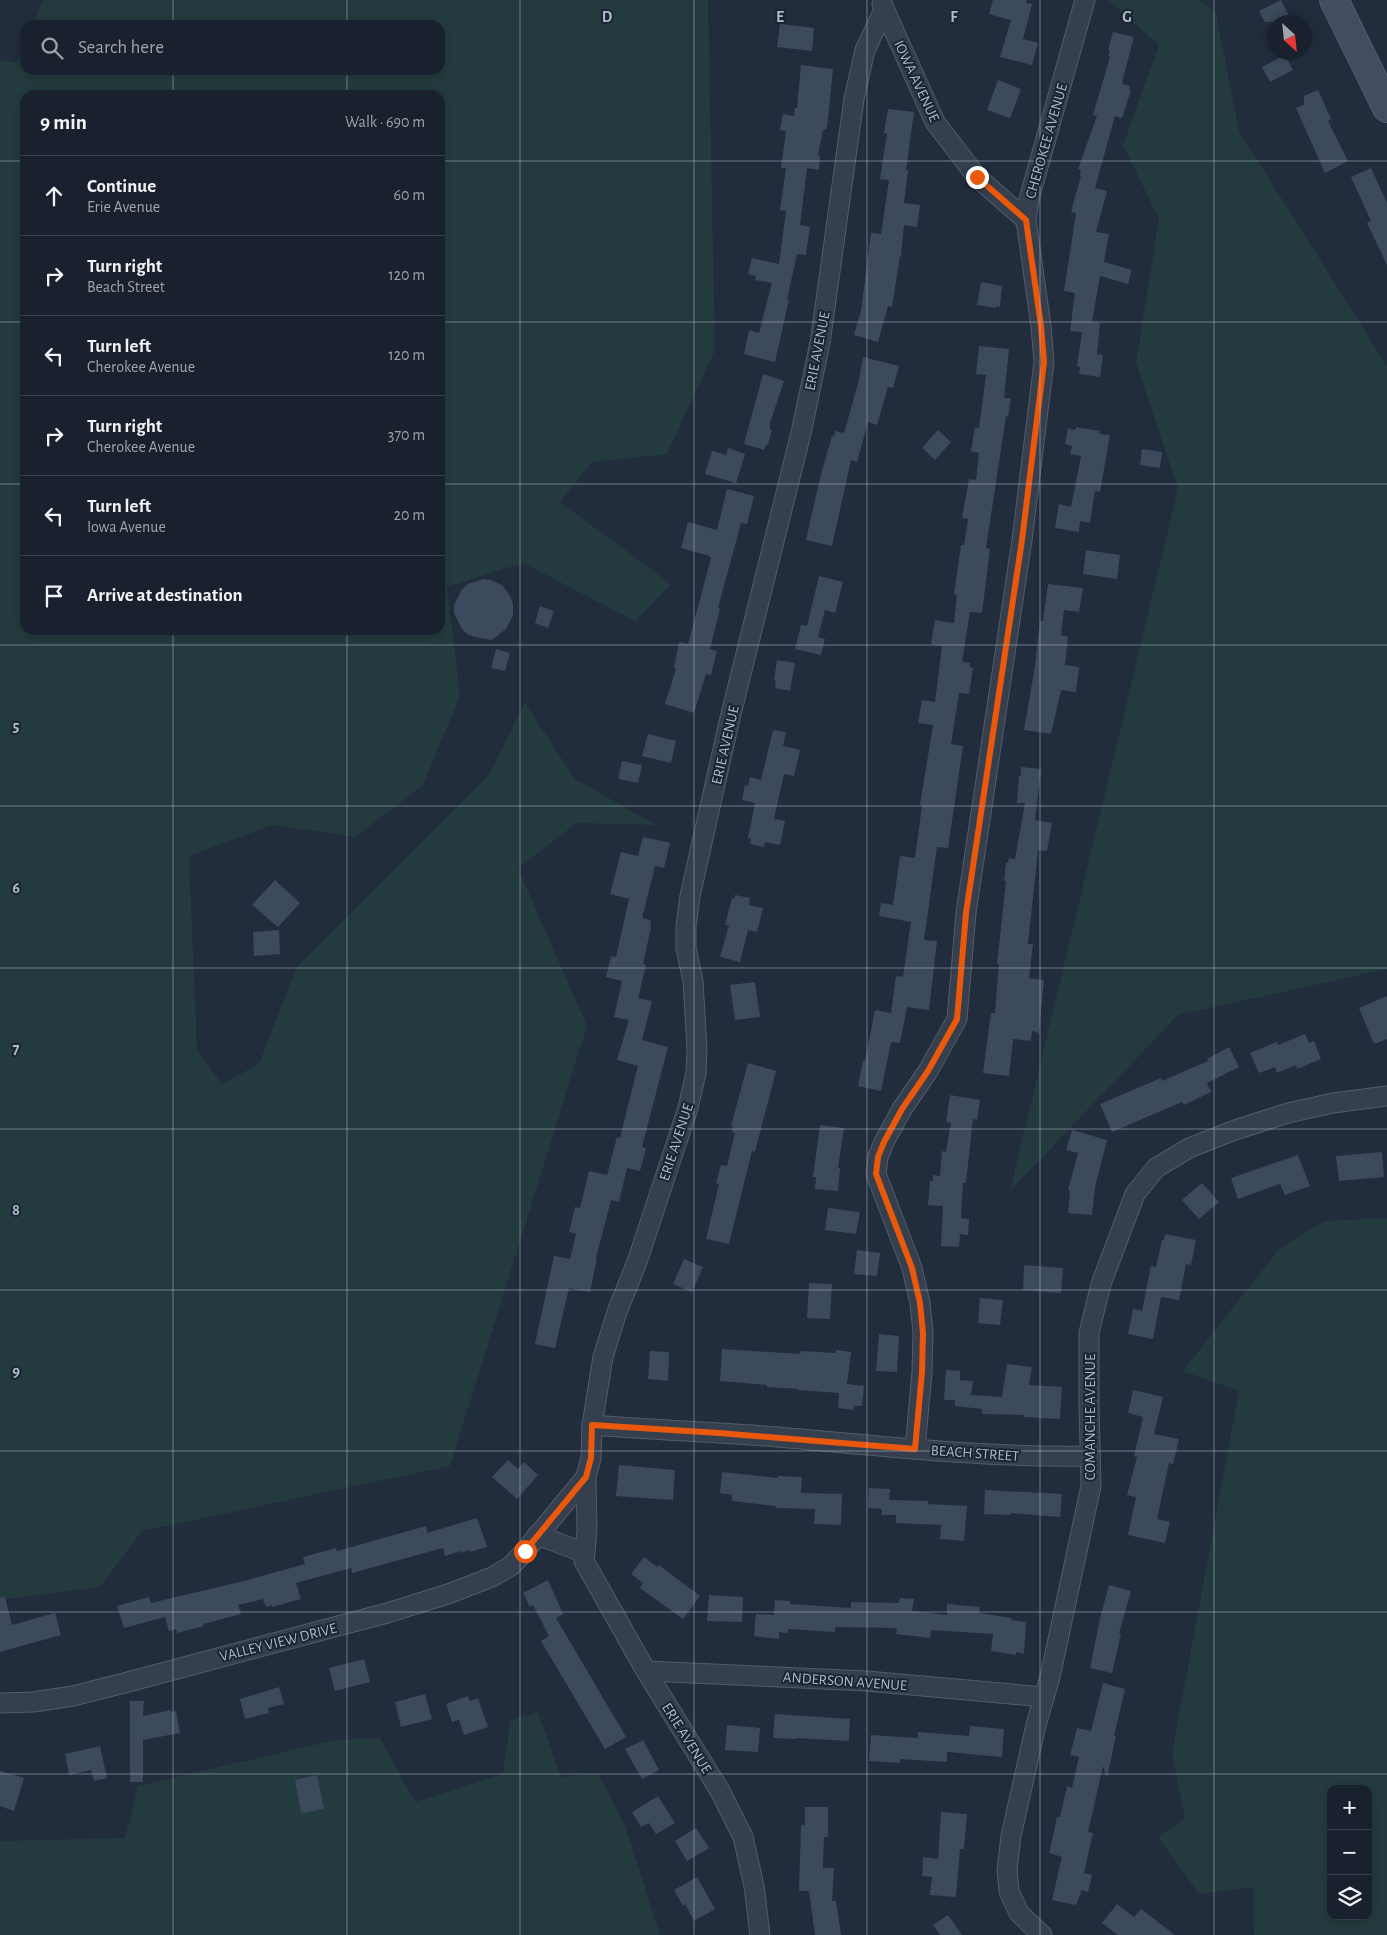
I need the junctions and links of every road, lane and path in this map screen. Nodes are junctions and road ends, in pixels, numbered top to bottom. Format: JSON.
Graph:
{"nodes":[{"id":1,"x":1086,"y":0,"type":"edge"},
{"id":2,"x":1334,"y":0,"type":"edge"},
{"id":3,"x":882,"y":5,"type":"edge"},
{"id":4,"x":1387,"y":108,"type":"edge"},
{"id":5,"x":1026,"y":220,"type":"junction"},
{"id":6,"x":1387,"y":1096,"type":"edge"},
{"id":7,"x":592,"y":1425,"type":"junction"},
{"id":8,"x":915,"y":1449,"type":"junction"},
{"id":9,"x":1090,"y":1456,"type":"junction"},
{"id":10,"x":586,"y":1477,"type":"junction"},
{"id":11,"x":537,"y":1535,"type":"junction"},
{"id":12,"x":585,"y":1553,"type":"junction"},
{"id":13,"x":646,"y":1671,"type":"junction"},
{"id":14,"x":1044,"y":1697,"type":"junction"},
{"id":15,"x":0,"y":1703,"type":"edge"},
{"id":16,"x":760,"y":1935,"type":"edge"},
{"id":17,"x":1042,"y":1935,"type":"edge"}],
"edges":[{"from":1,"to":5,"type":"street","name":"CHEROKEE AVENUE"},
{"from":2,"to":4,"type":"street"},
{"from":3,"to":5,"type":"street","name":"IOWA AVENUE"},
{"from":3,"to":7,"type":"street","name":"ERIE AVENUE"},
{"from":5,"to":8,"type":"street","name":"CHEROKEE AVENUE"},
{"from":6,"to":9,"type":"street","name":"COMANCHE AVENUE"},
{"from":7,"to":8,"type":"street","name":"BEACH STREET"},
{"from":7,"to":10,"type":"street","name":"ERIE AVENUE"},
{"from":8,"to":9,"type":"street","name":"BEACH STREET"},
{"from":9,"to":14,"type":"street","name":"COMANCHE AVENUE"},
{"from":10,"to":11,"type":"street","name":"ERIE AVENUE"},
{"from":10,"to":12,"type":"street","name":"ERIE AVENUE"},
{"from":11,"to":12,"type":"street"},
{"from":11,"to":15,"type":"street","name":"VALLEY VIEW DRIVE"},
{"from":12,"to":13,"type":"street","name":"ERIE AVENUE"},
{"from":13,"to":14,"type":"street","name":"ANDERSON AVENUE"},
{"from":13,"to":16,"type":"street","name":"ERIE AVENUE"},
{"from":14,"to":17,"type":"street","name":"COMANCHE AVENUE"}]}
